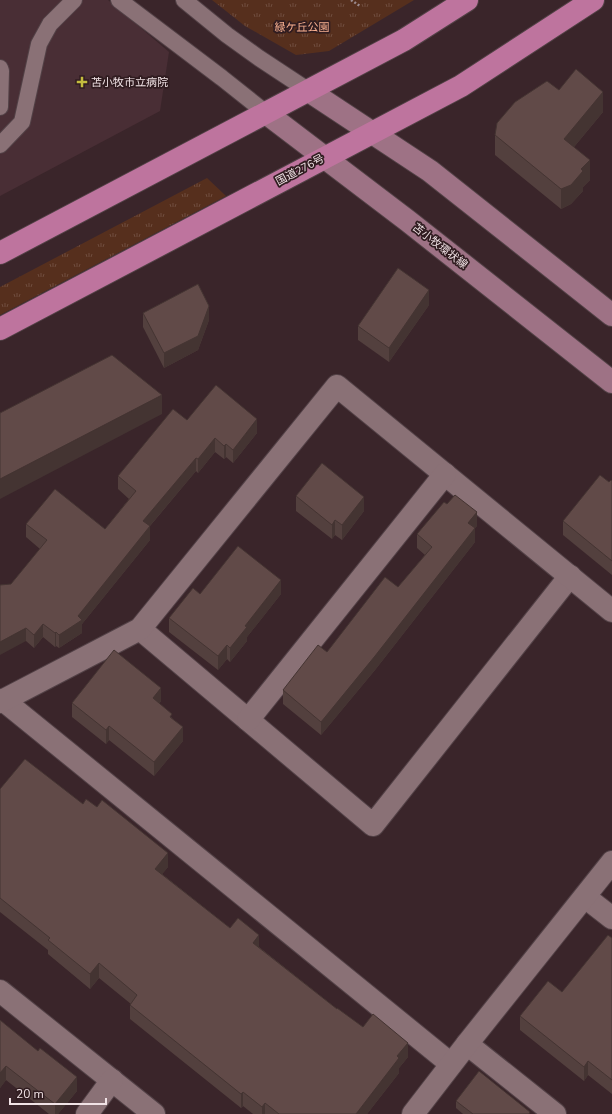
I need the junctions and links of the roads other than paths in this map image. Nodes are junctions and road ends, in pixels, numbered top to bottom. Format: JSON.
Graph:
{"nodes":[{"id":1,"x":74,"y":0,"type":"edge"},
{"id":2,"x":119,"y":0,"type":"edge"},
{"id":3,"x":184,"y":0,"type":"edge"},
{"id":4,"x":467,"y":0,"type":"edge"},
{"id":5,"x":593,"y":0,"type":"edge"},
{"id":6,"x":0,"y":68,"type":"edge"},
{"id":7,"x":309,"y":91,"type":"junction"},
{"id":8,"x":0,"y":107,"type":"edge"},
{"id":9,"x":266,"y":113,"type":"junction"},
{"id":10,"x":372,"y":132,"type":"junction"},
{"id":11,"x":0,"y":145,"type":"edge"},
{"id":12,"x":325,"y":157,"type":"junction"},
{"id":13,"x":0,"y":253,"type":"edge"},
{"id":14,"x":612,"y":315,"type":"edge"},
{"id":15,"x":0,"y":329,"type":"edge"},
{"id":16,"x":612,"y":382,"type":"edge"},
{"id":17,"x":444,"y":474,"type":"junction"},
{"id":18,"x":570,"y":576,"type":"junction"},
{"id":19,"x":612,"y":611,"type":"edge"},
{"id":20,"x":140,"y":629,"type":"junction"},
{"id":21,"x":2,"y":701,"type":"edge"},
{"id":22,"x":248,"y":720,"type":"junction"},
{"id":23,"x":612,"y":862,"type":"edge"},
{"id":24,"x":585,"y":896,"type":"junction"},
{"id":25,"x":612,"y":918,"type":"edge"},
{"id":26,"x":0,"y":990,"type":"edge"},
{"id":27,"x":467,"y":1044,"type":"junction"},
{"id":28,"x":451,"y":1064,"type":"junction"},
{"id":29,"x":112,"y":1080,"type":"junction"},
{"id":30,"x":87,"y":1114,"type":"edge"},
{"id":31,"x":154,"y":1114,"type":"edge"},
{"id":32,"x":413,"y":1114,"type":"edge"},
{"id":33,"x":555,"y":1114,"type":"edge"}],
"edges":[{"from":1,"to":11,"type":"lane"},
{"from":2,"to":9,"type":"lane"},
{"from":3,"to":7,"type":"lane"},
{"from":4,"to":7,"type":"highway"},
{"from":5,"to":10,"type":"highway","name":"国道276号"},
{"from":6,"to":8,"type":"lane"},
{"from":7,"to":9,"type":"highway"},
{"from":7,"to":10,"type":"main road"},
{"from":9,"to":12,"type":"main road","name":"苫小牧環状線"},
{"from":9,"to":13,"type":"highway"},
{"from":10,"to":12,"type":"highway","name":"国道276号"},
{"from":10,"to":14,"type":"main road"},
{"from":12,"to":15,"type":"highway","name":"国道276号"},
{"from":12,"to":16,"type":"main road","name":"苫小牧環状線"},
{"from":17,"to":18,"type":"street"},
{"from":17,"to":20,"type":"street"},
{"from":17,"to":22,"type":"street"},
{"from":18,"to":19,"type":"street"},
{"from":18,"to":22,"type":"street"},
{"from":20,"to":21,"type":"street"},
{"from":20,"to":22,"type":"street"},
{"from":21,"to":28,"type":"street"},
{"from":23,"to":24,"type":"street"},
{"from":24,"to":25,"type":"street"},
{"from":24,"to":27,"type":"street"},
{"from":26,"to":29,"type":"street"},
{"from":27,"to":28,"type":"street"},
{"from":27,"to":33,"type":"street"},
{"from":28,"to":32,"type":"street"},
{"from":29,"to":30,"type":"street"},
{"from":29,"to":31,"type":"street"}]}
